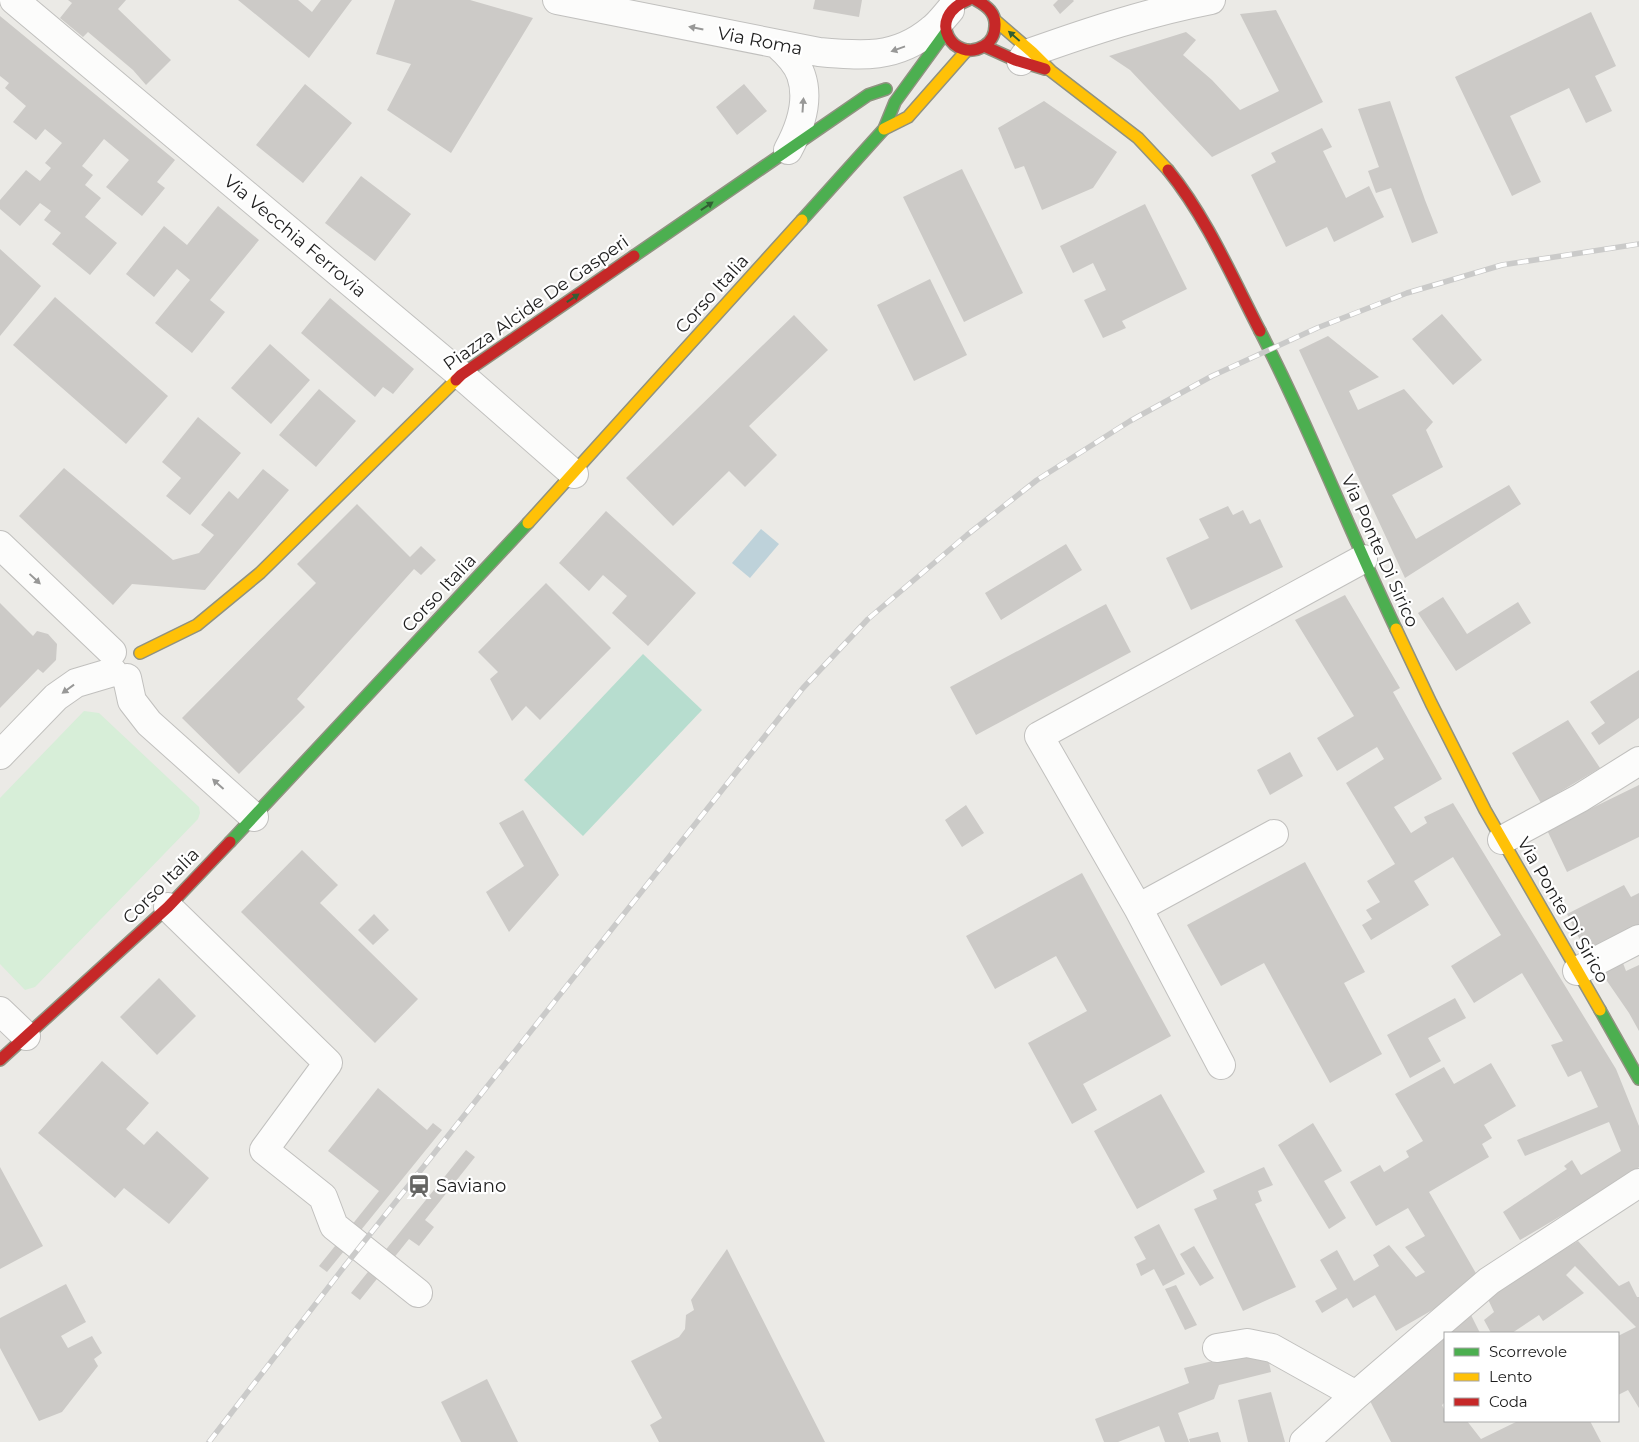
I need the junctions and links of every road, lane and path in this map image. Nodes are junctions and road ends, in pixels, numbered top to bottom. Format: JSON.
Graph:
{"nodes":[{"id":1,"x":14,"y":0,"type":"edge"},
{"id":2,"x":557,"y":0,"type":"edge"},
{"id":3,"x":976,"y":0,"type":"edge"},
{"id":4,"x":1000,"y":0,"type":"edge"},
{"id":5,"x":1211,"y":0,"type":"edge"},
{"id":6,"x":955,"y":14,"type":"edge"},
{"id":7,"x":995,"y":17,"type":"junction"},
{"id":8,"x":778,"y":44,"type":"junction"},
{"id":9,"x":984,"y":46,"type":"junction"},
{"id":10,"x":967,"y":50,"type":"junction"},
{"id":11,"x":852,"y":55,"type":"junction"},
{"id":12,"x":1026,"y":56,"type":"junction"},
{"id":13,"x":897,"y":103,"type":"junction"},
{"id":14,"x":884,"y":129,"type":"junction"},
{"id":15,"x":788,"y":150,"type":"junction"},
{"id":16,"x":461,"y":375,"type":"junction"},
{"id":17,"x":574,"y":474,"type":"junction"},
{"id":18,"x":0,"y":546,"type":"edge"},
{"id":19,"x":1363,"y":559,"type":"junction"},
{"id":20,"x":140,"y":653,"type":"joint"},
{"id":21,"x":117,"y":667,"type":"junction"},
{"id":22,"x":0,"y":755,"type":"edge"},
{"id":23,"x":1639,"y":760,"type":"edge"},
{"id":24,"x":254,"y":817,"type":"junction"},
{"id":25,"x":1274,"y":834,"type":"dead end"},
{"id":26,"x":1502,"y":840,"type":"junction"},
{"id":27,"x":168,"y":907,"type":"junction"},
{"id":28,"x":1138,"y":908,"type":"junction"},
{"id":29,"x":1639,"y":939,"type":"edge"},
{"id":30,"x":1577,"y":971,"type":"junction"},
{"id":31,"x":0,"y":1011,"type":"edge"},
{"id":32,"x":26,"y":1036,"type":"junction"},
{"id":33,"x":0,"y":1060,"type":"edge"},
{"id":34,"x":1221,"y":1065,"type":"dead end"},
{"id":35,"x":1639,"y":1079,"type":"edge"},
{"id":36,"x":1639,"y":1184,"type":"edge"},
{"id":37,"x":418,"y":1293,"type":"dead end"},
{"id":38,"x":1217,"y":1348,"type":"dead end"},
{"id":39,"x":1356,"y":1395,"type":"junction"},
{"id":40,"x":1304,"y":1442,"type":"edge"}],
"edges":[{"from":1,"to":16,"type":"street","name":"Via Vecchia Ferrovia"},
{"from":8,"to":2,"type":"street","name":"Via Roma","one_way":true},
{"from":3,"to":7,"type":"street","name":"Via Ponte Di Sirico"},
{"from":4,"to":7,"type":"street"},
{"from":5,"to":12,"type":"street"},
{"from":6,"to":10,"type":"street"},
{"from":6,"to":11,"type":"street","name":"Via Roma","one_way":true},
{"from":6,"to":13,"type":"street"},
{"from":7,"to":9,"type":"street"},
{"from":12,"to":7,"type":"street","name":"Via Ponte Di Sirico","one_way":true},
{"from":8,"to":11,"type":"street","name":"Via Roma"},
{"from":15,"to":8,"type":"street","one_way":true},
{"from":9,"to":10,"type":"street"},
{"from":9,"to":12,"type":"street"},
{"from":10,"to":13,"type":"street"},
{"from":11,"to":13,"type":"street"},
{"from":12,"to":19,"type":"street","name":"Via Ponte Di Sirico"},
{"from":13,"to":14,"type":"street"},
{"from":13,"to":14,"type":"street"},
{"from":13,"to":15,"type":"street","name":"Piazza Alcide De Gasperi"},
{"from":14,"to":17,"type":"street","name":"Corso Italia"},
{"from":16,"to":15,"type":"street","name":"Piazza Alcide De Gasperi","one_way":true},
{"from":16,"to":17,"type":"street","name":"Via Vecchia Ferrovia"},
{"from":16,"to":20,"type":"street","name":"Piazza Alcide De Gasperi"},
{"from":17,"to":24,"type":"street","name":"Corso Italia"},
{"from":18,"to":21,"type":"street","one_way":true},
{"from":19,"to":26,"type":"street","name":"Via Ponte Di Sirico"},
{"from":19,"to":28,"type":"street"},
{"from":20,"to":21,"type":"street"},
{"from":21,"to":22,"type":"street","one_way":true},
{"from":24,"to":21,"type":"street","one_way":true},
{"from":23,"to":26,"type":"street"},
{"from":24,"to":27,"type":"street","name":"Corso Italia"},
{"from":25,"to":28,"type":"street"},
{"from":26,"to":30,"type":"street","name":"Via Ponte Di Sirico"},
{"from":27,"to":32,"type":"street","name":"Corso Italia"},
{"from":27,"to":37,"type":"street"},
{"from":28,"to":34,"type":"street"},
{"from":29,"to":30,"type":"street"},
{"from":30,"to":35,"type":"street","name":"Via Ponte Di Sirico"},
{"from":31,"to":32,"type":"street"},
{"from":32,"to":33,"type":"street","name":"Corso Italia"},
{"from":36,"to":39,"type":"street"},
{"from":38,"to":39,"type":"street"},
{"from":39,"to":40,"type":"street"}]}
